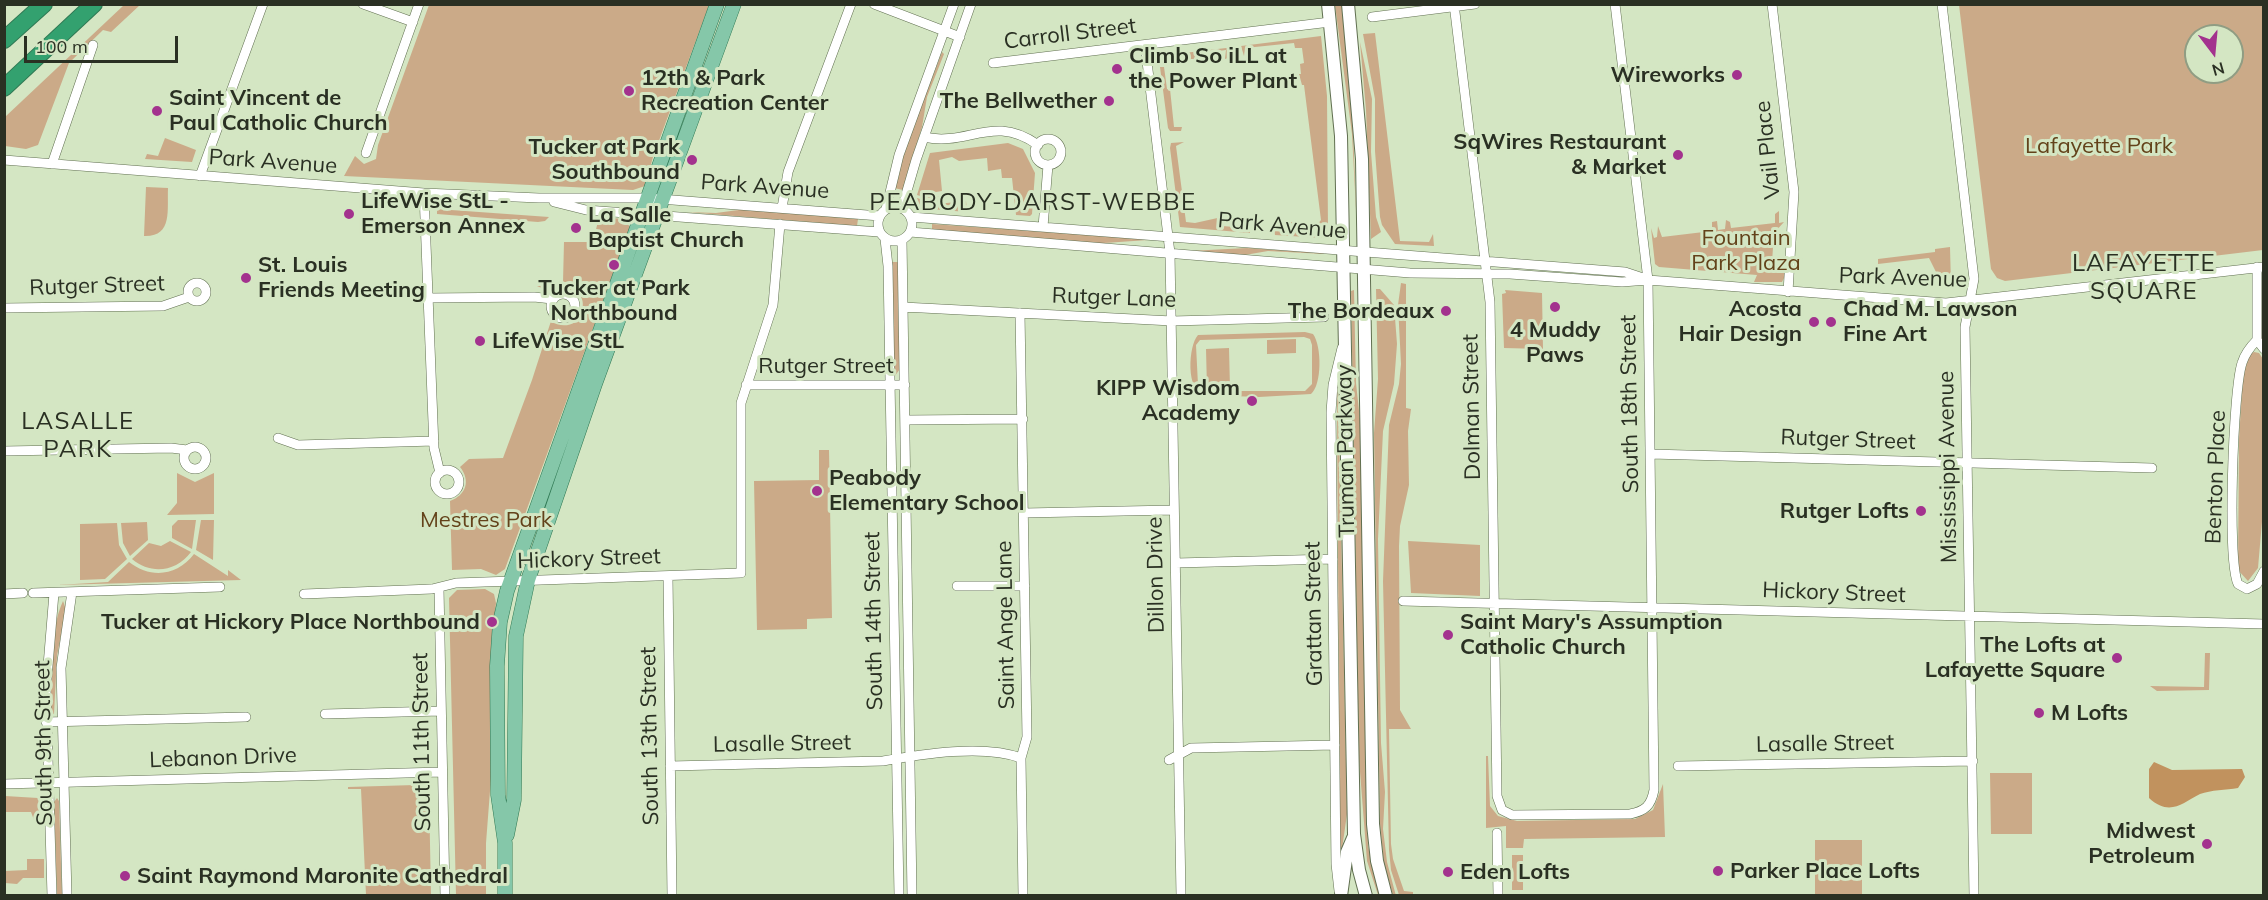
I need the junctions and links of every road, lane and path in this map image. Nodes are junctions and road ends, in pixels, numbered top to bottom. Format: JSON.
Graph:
{"nodes":[{"id":1,"x":44,"y":4,"type":"edge"},
{"id":2,"x":94,"y":4,"type":"edge"},
{"id":3,"x":262,"y":4,"type":"edge"},
{"id":4,"x":363,"y":4,"type":"edge"},
{"id":5,"x":419,"y":4,"type":"edge"},
{"id":6,"x":717,"y":4,"type":"edge"},
{"id":7,"x":734,"y":4,"type":"edge"},
{"id":8,"x":851,"y":4,"type":"edge"},
{"id":9,"x":874,"y":4,"type":"edge"},
{"id":10,"x":954,"y":4,"type":"edge"},
{"id":11,"x":971,"y":4,"type":"edge"},
{"id":12,"x":1328,"y":4,"type":"edge"},
{"id":13,"x":1348,"y":4,"type":"edge"},
{"id":14,"x":1475,"y":4,"type":"edge"},
{"id":15,"x":1615,"y":4,"type":"edge"},
{"id":16,"x":1772,"y":4,"type":"edge"},
{"id":17,"x":1942,"y":4,"type":"edge"},
{"id":18,"x":1454,"y":6,"type":"edge"},
{"id":19,"x":1372,"y":17,"type":"dead end"},
{"id":20,"x":413,"y":22,"type":"junction"},
{"id":21,"x":1330,"y":22,"type":"junction"},
{"id":22,"x":944,"y":31,"type":"junction"},
{"id":23,"x":960,"y":37,"type":"junction"},
{"id":24,"x":4,"y":39,"type":"edge"},
{"id":25,"x":93,"y":45,"type":"dead end"},
{"id":26,"x":1145,"y":45,"type":"junction"},
{"id":27,"x":993,"y":63,"type":"dead end"},
{"id":28,"x":10,"y":83,"type":"edge"},
{"id":29,"x":4,"y":94,"type":"edge"},
{"id":30,"x":924,"y":137,"type":"junction"},
{"id":31,"x":1038,"y":145,"type":"junction"},
{"id":32,"x":366,"y":153,"type":"dead end"},
{"id":33,"x":4,"y":160,"type":"edge"},
{"id":34,"x":52,"y":164,"type":"junction"},
{"id":35,"x":1048,"y":165,"type":"junction"},
{"id":36,"x":200,"y":176,"type":"junction"},
{"id":37,"x":424,"y":193,"type":"junction"},
{"id":38,"x":539,"y":198,"type":"junction"},
{"id":39,"x":647,"y":198,"type":"junction"},
{"id":40,"x":664,"y":199,"type":"junction"},
{"id":41,"x":782,"y":208,"type":"junction"},
{"id":42,"x":902,"y":208,"type":"junction"},
{"id":43,"x":642,"y":213,"type":"junction"},
{"id":44,"x":883,"y":213,"type":"junction"},
{"id":45,"x":659,"y":214,"type":"junction"},
{"id":46,"x":911,"y":217,"type":"junction"},
{"id":47,"x":780,"y":224,"type":"junction"},
{"id":48,"x":1043,"y":227,"type":"junction"},
{"id":49,"x":910,"y":232,"type":"junction"},
{"id":50,"x":882,"y":236,"type":"junction"},
{"id":51,"x":1168,"y":237,"type":"junction"},
{"id":52,"x":902,"y":240,"type":"junction"},
{"id":53,"x":1344,"y":251,"type":"junction"},
{"id":54,"x":1364,"y":252,"type":"junction"},
{"id":55,"x":1170,"y":253,"type":"junction"},
{"id":56,"x":1485,"y":262,"type":"junction"},
{"id":57,"x":1344,"y":267,"type":"junction"},
{"id":58,"x":2260,"y":267,"type":"edge"},
{"id":59,"x":1364,"y":269,"type":"junction"},
{"id":60,"x":1487,"y":273,"type":"junction"},
{"id":61,"x":1648,"y":280,"type":"junction"},
{"id":62,"x":1788,"y":292,"type":"junction"},
{"id":63,"x":189,"y":297,"type":"dead end"},
{"id":64,"x":428,"y":298,"type":"junction"},
{"id":65,"x":552,"y":299,"type":"dead end"},
{"id":66,"x":1970,"y":301,"type":"junction"},
{"id":67,"x":903,"y":307,"type":"junction"},
{"id":68,"x":4,"y":308,"type":"edge"},
{"id":69,"x":1020,"y":313,"type":"junction"},
{"id":70,"x":1324,"y":316,"type":"dead end"},
{"id":71,"x":1172,"y":321,"type":"junction"},
{"id":72,"x":1345,"y":334,"type":"junction"},
{"id":73,"x":2257,"y":340,"type":"junction"},
{"id":74,"x":2264,"y":349,"type":"edge"},
{"id":75,"x":746,"y":385,"type":"junction"},
{"id":76,"x":890,"y":385,"type":"junction"},
{"id":77,"x":905,"y":385,"type":"junction"},
{"id":78,"x":1023,"y":419,"type":"junction"},
{"id":79,"x":906,"y":420,"type":"junction"},
{"id":80,"x":278,"y":438,"type":"dead end"},
{"id":81,"x":434,"y":441,"type":"junction"},
{"id":82,"x":187,"y":450,"type":"dead end"},
{"id":83,"x":4,"y":451,"type":"edge"},
{"id":84,"x":1651,"y":454,"type":"junction"},
{"id":85,"x":1967,"y":463,"type":"junction"},
{"id":86,"x":2152,"y":468,"type":"dead end"},
{"id":87,"x":440,"y":473,"type":"dead end"},
{"id":88,"x":1174,"y":510,"type":"junction"},
{"id":89,"x":1024,"y":513,"type":"junction"},
{"id":90,"x":1333,"y":559,"type":"junction"},
{"id":91,"x":1176,"y":563,"type":"junction"},
{"id":92,"x":2264,"y":571,"type":"edge"},
{"id":93,"x":668,"y":576,"type":"junction"},
{"id":94,"x":528,"y":580,"type":"junction"},
{"id":95,"x":510,"y":581,"type":"junction"},
{"id":96,"x":957,"y":586,"type":"dead end"},
{"id":97,"x":1025,"y":586,"type":"junction"},
{"id":98,"x":220,"y":587,"type":"dead end"},
{"id":99,"x":439,"y":588,"type":"junction"},
{"id":100,"x":54,"y":592,"type":"junction"},
{"id":101,"x":72,"y":592,"type":"junction"},
{"id":102,"x":4,"y":594,"type":"edge"},
{"id":103,"x":304,"y":594,"type":"dead end"},
{"id":104,"x":1403,"y":601,"type":"dead end"},
{"id":105,"x":1494,"y":603,"type":"junction"},
{"id":106,"x":1653,"y":607,"type":"junction"},
{"id":107,"x":1970,"y":616,"type":"junction"},
{"id":108,"x":2264,"y":624,"type":"edge"},
{"id":109,"x":441,"y":711,"type":"junction"},
{"id":110,"x":325,"y":714,"type":"dead end"},
{"id":111,"x":246,"y":717,"type":"dead end"},
{"id":112,"x":46,"y":722,"type":"junction"},
{"id":113,"x":62,"y":722,"type":"junction"},
{"id":114,"x":1335,"y":745,"type":"junction"},
{"id":115,"x":909,"y":755,"type":"junction"},
{"id":116,"x":1021,"y":758,"type":"junction"},
{"id":117,"x":1173,"y":758,"type":"junction"},
{"id":118,"x":895,"y":759,"type":"junction"},
{"id":119,"x":1973,"y":761,"type":"junction"},
{"id":120,"x":670,"y":766,"type":"junction"},
{"id":121,"x":1678,"y":766,"type":"dead end"},
{"id":122,"x":442,"y":772,"type":"junction"},
{"id":123,"x":63,"y":782,"type":"junction"},
{"id":124,"x":48,"y":783,"type":"junction"},
{"id":125,"x":4,"y":784,"type":"edge"},
{"id":126,"x":1650,"y":804,"type":"joint"},
{"id":127,"x":1497,"y":833,"type":"dead end"},
{"id":128,"x":1354,"y":834,"type":"junction"},
{"id":129,"x":505,"y":843,"type":"junction"},
{"id":130,"x":52,"y":896,"type":"edge"},
{"id":131,"x":67,"y":896,"type":"edge"},
{"id":132,"x":445,"y":896,"type":"edge"},
{"id":133,"x":505,"y":896,"type":"edge"},
{"id":134,"x":672,"y":896,"type":"edge"},
{"id":135,"x":899,"y":896,"type":"edge"},
{"id":136,"x":912,"y":896,"type":"edge"},
{"id":137,"x":1023,"y":896,"type":"edge"},
{"id":138,"x":1181,"y":896,"type":"edge"},
{"id":139,"x":1340,"y":896,"type":"edge"},
{"id":140,"x":1366,"y":896,"type":"edge"},
{"id":141,"x":1386,"y":896,"type":"edge"},
{"id":142,"x":1498,"y":896,"type":"edge"},
{"id":143,"x":1974,"y":896,"type":"edge"}],
"edges":[{"from":1,"to":24,"type":"highway"},
{"from":2,"to":28,"type":"highway"},
{"from":3,"to":36,"type":"street"},
{"from":4,"to":20,"type":"street"},
{"from":5,"to":20,"type":"street"},
{"from":6,"to":39,"type":"main road"},
{"from":7,"to":40,"type":"main road"},
{"from":8,"to":41,"type":"street"},
{"from":9,"to":22,"type":"street"},
{"from":10,"to":22,"type":"street"},
{"from":11,"to":23,"type":"street"},
{"from":12,"to":21,"type":"main road","name":"Truman Parkway"},
{"from":13,"to":54,"type":"main road","name":"Truman Parkway"},
{"from":14,"to":18,"type":"street"},
{"from":15,"to":61,"type":"street","name":"South 18th Street"},
{"from":16,"to":62,"type":"street","name":"Vail Place"},
{"from":17,"to":66,"type":"street","name":"Mississippi Avenue"},
{"from":18,"to":19,"type":"street"},
{"from":18,"to":56,"type":"street","name":"Dolman Street"},
{"from":20,"to":32,"type":"street"},
{"from":21,"to":26,"type":"street","name":"Carroll Street"},
{"from":21,"to":53,"type":"main road","name":"Truman Parkway"},
{"from":22,"to":23,"type":"street"},
{"from":22,"to":44,"type":"street"},
{"from":23,"to":30,"type":"street"},
{"from":25,"to":34,"type":"street"},
{"from":26,"to":27,"type":"street","name":"Carroll Street"},
{"from":26,"to":51,"type":"street","name":"Dillon Drive"},
{"from":28,"to":29,"type":"highway"},
{"from":30,"to":31,"type":"street"},
{"from":30,"to":42,"type":"street"},
{"from":31,"to":35,"type":"street"},
{"from":31,"to":35,"type":"street"},
{"from":33,"to":34,"type":"street","name":"Park Avenue"},
{"from":34,"to":36,"type":"street","name":"Park Avenue"},
{"from":35,"to":48,"type":"street"},
{"from":36,"to":37,"type":"street","name":"Park Avenue"},
{"from":37,"to":38,"type":"street","name":"Park Avenue"},
{"from":37,"to":64,"type":"street"},
{"from":38,"to":39,"type":"street","name":"Park Avenue"},
{"from":38,"to":43,"type":"street","name":"Park Avenue"},
{"from":39,"to":40,"type":"street","name":"Park Avenue"},
{"from":39,"to":43,"type":"main road"},
{"from":40,"to":41,"type":"street","name":"Park Avenue"},
{"from":40,"to":45,"type":"main road"},
{"from":41,"to":44,"type":"street","name":"Park Avenue"},
{"from":42,"to":44,"type":"street"},
{"from":42,"to":46,"type":"street"},
{"from":43,"to":45,"type":"street","name":"Park Avenue"},
{"from":43,"to":95,"type":"main road"},
{"from":44,"to":50,"type":"street"},
{"from":45,"to":47,"type":"street","name":"Park Avenue"},
{"from":45,"to":94,"type":"main road"},
{"from":46,"to":48,"type":"street","name":"Park Avenue"},
{"from":46,"to":49,"type":"street"},
{"from":47,"to":50,"type":"street","name":"Park Avenue"},
{"from":47,"to":75,"type":"street"},
{"from":48,"to":51,"type":"street","name":"Park Avenue"},
{"from":49,"to":52,"type":"street"},
{"from":49,"to":55,"type":"street","name":"Park Avenue"},
{"from":50,"to":52,"type":"street"},
{"from":50,"to":76,"type":"street","name":"South 14th Street"},
{"from":51,"to":53,"type":"street","name":"Park Avenue"},
{"from":51,"to":55,"type":"street","name":"Dillon Drive"},
{"from":52,"to":67,"type":"street","name":"South 14th Street"},
{"from":53,"to":54,"type":"street","name":"Park Avenue"},
{"from":53,"to":57,"type":"main road","name":"Truman Parkway"},
{"from":54,"to":56,"type":"street","name":"Park Avenue"},
{"from":54,"to":59,"type":"main road","name":"Truman Parkway"},
{"from":55,"to":57,"type":"street","name":"Park Avenue"},
{"from":55,"to":71,"type":"street","name":"Dillon Drive"},
{"from":56,"to":60,"type":"street","name":"Dolman Street"},
{"from":56,"to":61,"type":"street","name":"Park Avenue"},
{"from":57,"to":59,"type":"street","name":"Park Avenue"},
{"from":57,"to":72,"type":"main road","name":"Truman Parkway"},
{"from":58,"to":66,"type":"street","name":"Park Avenue"},
{"from":58,"to":73,"type":"street"},
{"from":59,"to":60,"type":"street","name":"Park Avenue"},
{"from":59,"to":141,"type":"main road","name":"Truman Parkway"},
{"from":60,"to":61,"type":"street","name":"Park Avenue"},
{"from":60,"to":105,"type":"street","name":"Dolman Street"},
{"from":61,"to":62,"type":"street","name":"Park Avenue"},
{"from":61,"to":84,"type":"street","name":"South 18th Street"},
{"from":62,"to":66,"type":"street","name":"Park Avenue"},
{"from":63,"to":68,"type":"street","name":"Rutger Street"},
{"from":64,"to":65,"type":"street"},
{"from":64,"to":81,"type":"street"},
{"from":66,"to":85,"type":"street","name":"Mississippi Avenue"},
{"from":67,"to":69,"type":"street","name":"Rutger Lane"},
{"from":67,"to":77,"type":"street","name":"South 14th Street"},
{"from":69,"to":71,"type":"street","name":"Rutger Lane"},
{"from":69,"to":78,"type":"street","name":"Saint Ange Lane"},
{"from":70,"to":71,"type":"street","name":"Rutger Lane"},
{"from":71,"to":88,"type":"street","name":"Dillon Drive"},
{"from":72,"to":90,"type":"street","name":"Grattan Street"},
{"from":72,"to":128,"type":"main road","name":"Truman Parkway"},
{"from":73,"to":74,"type":"street"},
{"from":73,"to":92,"type":"street","name":"Benton Place"},
{"from":75,"to":76,"type":"street","name":"Rutger Street"},
{"from":75,"to":93,"type":"street","name":"Hickory Street"},
{"from":76,"to":77,"type":"street","name":"Rutger Street"},
{"from":76,"to":118,"type":"street","name":"South 14th Street"},
{"from":77,"to":79,"type":"street","name":"South 14th Street"},
{"from":78,"to":79,"type":"street"},
{"from":78,"to":89,"type":"street","name":"Saint Ange Lane"},
{"from":79,"to":115,"type":"street","name":"South 14th Street"},
{"from":80,"to":81,"type":"street"},
{"from":81,"to":87,"type":"street"},
{"from":82,"to":83,"type":"street"},
{"from":84,"to":85,"type":"street","name":"Rutger Street"},
{"from":84,"to":106,"type":"street","name":"South 18th Street"},
{"from":85,"to":86,"type":"street","name":"Rutger Street"},
{"from":85,"to":107,"type":"street","name":"Mississippi Avenue"},
{"from":88,"to":89,"type":"street"},
{"from":88,"to":91,"type":"street","name":"Dillon Drive"},
{"from":89,"to":97,"type":"street","name":"Saint Ange Lane"},
{"from":90,"to":91,"type":"street"},
{"from":90,"to":114,"type":"street","name":"Grattan Street"},
{"from":91,"to":117,"type":"street","name":"Dillon Drive"},
{"from":93,"to":94,"type":"street","name":"Hickory Street"},
{"from":93,"to":120,"type":"street","name":"South 13th Street"},
{"from":94,"to":95,"type":"street","name":"Hickory Street"},
{"from":94,"to":129,"type":"main road"},
{"from":95,"to":99,"type":"street","name":"Hickory Street"},
{"from":95,"to":129,"type":"main road"},
{"from":96,"to":97,"type":"street"},
{"from":97,"to":116,"type":"street","name":"Saint Ange Lane"},
{"from":98,"to":101,"type":"street"},
{"from":99,"to":103,"type":"street","name":"Hickory Street"},
{"from":99,"to":109,"type":"street","name":"South 11th Street"},
{"from":100,"to":101,"type":"street"},
{"from":100,"to":102,"type":"street"},
{"from":100,"to":112,"type":"street","name":"South 9th Street"},
{"from":101,"to":113,"type":"street","name":"South 9th Street"},
{"from":104,"to":105,"type":"street","name":"Hickory Street"},
{"from":105,"to":106,"type":"street","name":"Hickory Street"},
{"from":105,"to":126,"type":"street","name":"Dolman Street"},
{"from":106,"to":107,"type":"street","name":"Hickory Street"},
{"from":106,"to":126,"type":"street","name":"South 18th Street"},
{"from":107,"to":108,"type":"street","name":"Hickory Street"},
{"from":107,"to":119,"type":"street","name":"Mississippi Avenue"},
{"from":109,"to":110,"type":"street"},
{"from":109,"to":122,"type":"street","name":"South 11th Street"},
{"from":111,"to":113,"type":"street"},
{"from":112,"to":113,"type":"street"},
{"from":112,"to":124,"type":"street","name":"South 9th Street"},
{"from":113,"to":123,"type":"street","name":"South 9th Street"},
{"from":114,"to":117,"type":"street"},
{"from":114,"to":139,"type":"street","name":"Grattan Street"},
{"from":115,"to":116,"type":"street","name":"Lasalle Street"},
{"from":115,"to":118,"type":"street","name":"Lasalle Street"},
{"from":115,"to":136,"type":"street","name":"South 14th Street"},
{"from":116,"to":137,"type":"street","name":"Saint Ange Lane"},
{"from":117,"to":138,"type":"street","name":"Dillon Drive"},
{"from":118,"to":120,"type":"street","name":"Lasalle Street"},
{"from":118,"to":135,"type":"street","name":"South 14th Street"},
{"from":119,"to":121,"type":"street","name":"Lasalle Street"},
{"from":119,"to":143,"type":"street","name":"Mississippi Avenue"},
{"from":120,"to":134,"type":"street","name":"South 13th Street"},
{"from":122,"to":123,"type":"street","name":"Lebanon Drive"},
{"from":122,"to":132,"type":"street","name":"South 11th Street"},
{"from":123,"to":124,"type":"street","name":"Lebanon Drive"},
{"from":123,"to":131,"type":"street","name":"South 9th Street"},
{"from":124,"to":125,"type":"street","name":"Lebanon Drive"},
{"from":124,"to":130,"type":"street","name":"South 9th Street"},
{"from":127,"to":142,"type":"street"},
{"from":128,"to":139,"type":"main road"},
{"from":128,"to":140,"type":"main road","name":"Truman Parkway"},
{"from":129,"to":133,"type":"main road"}]}
